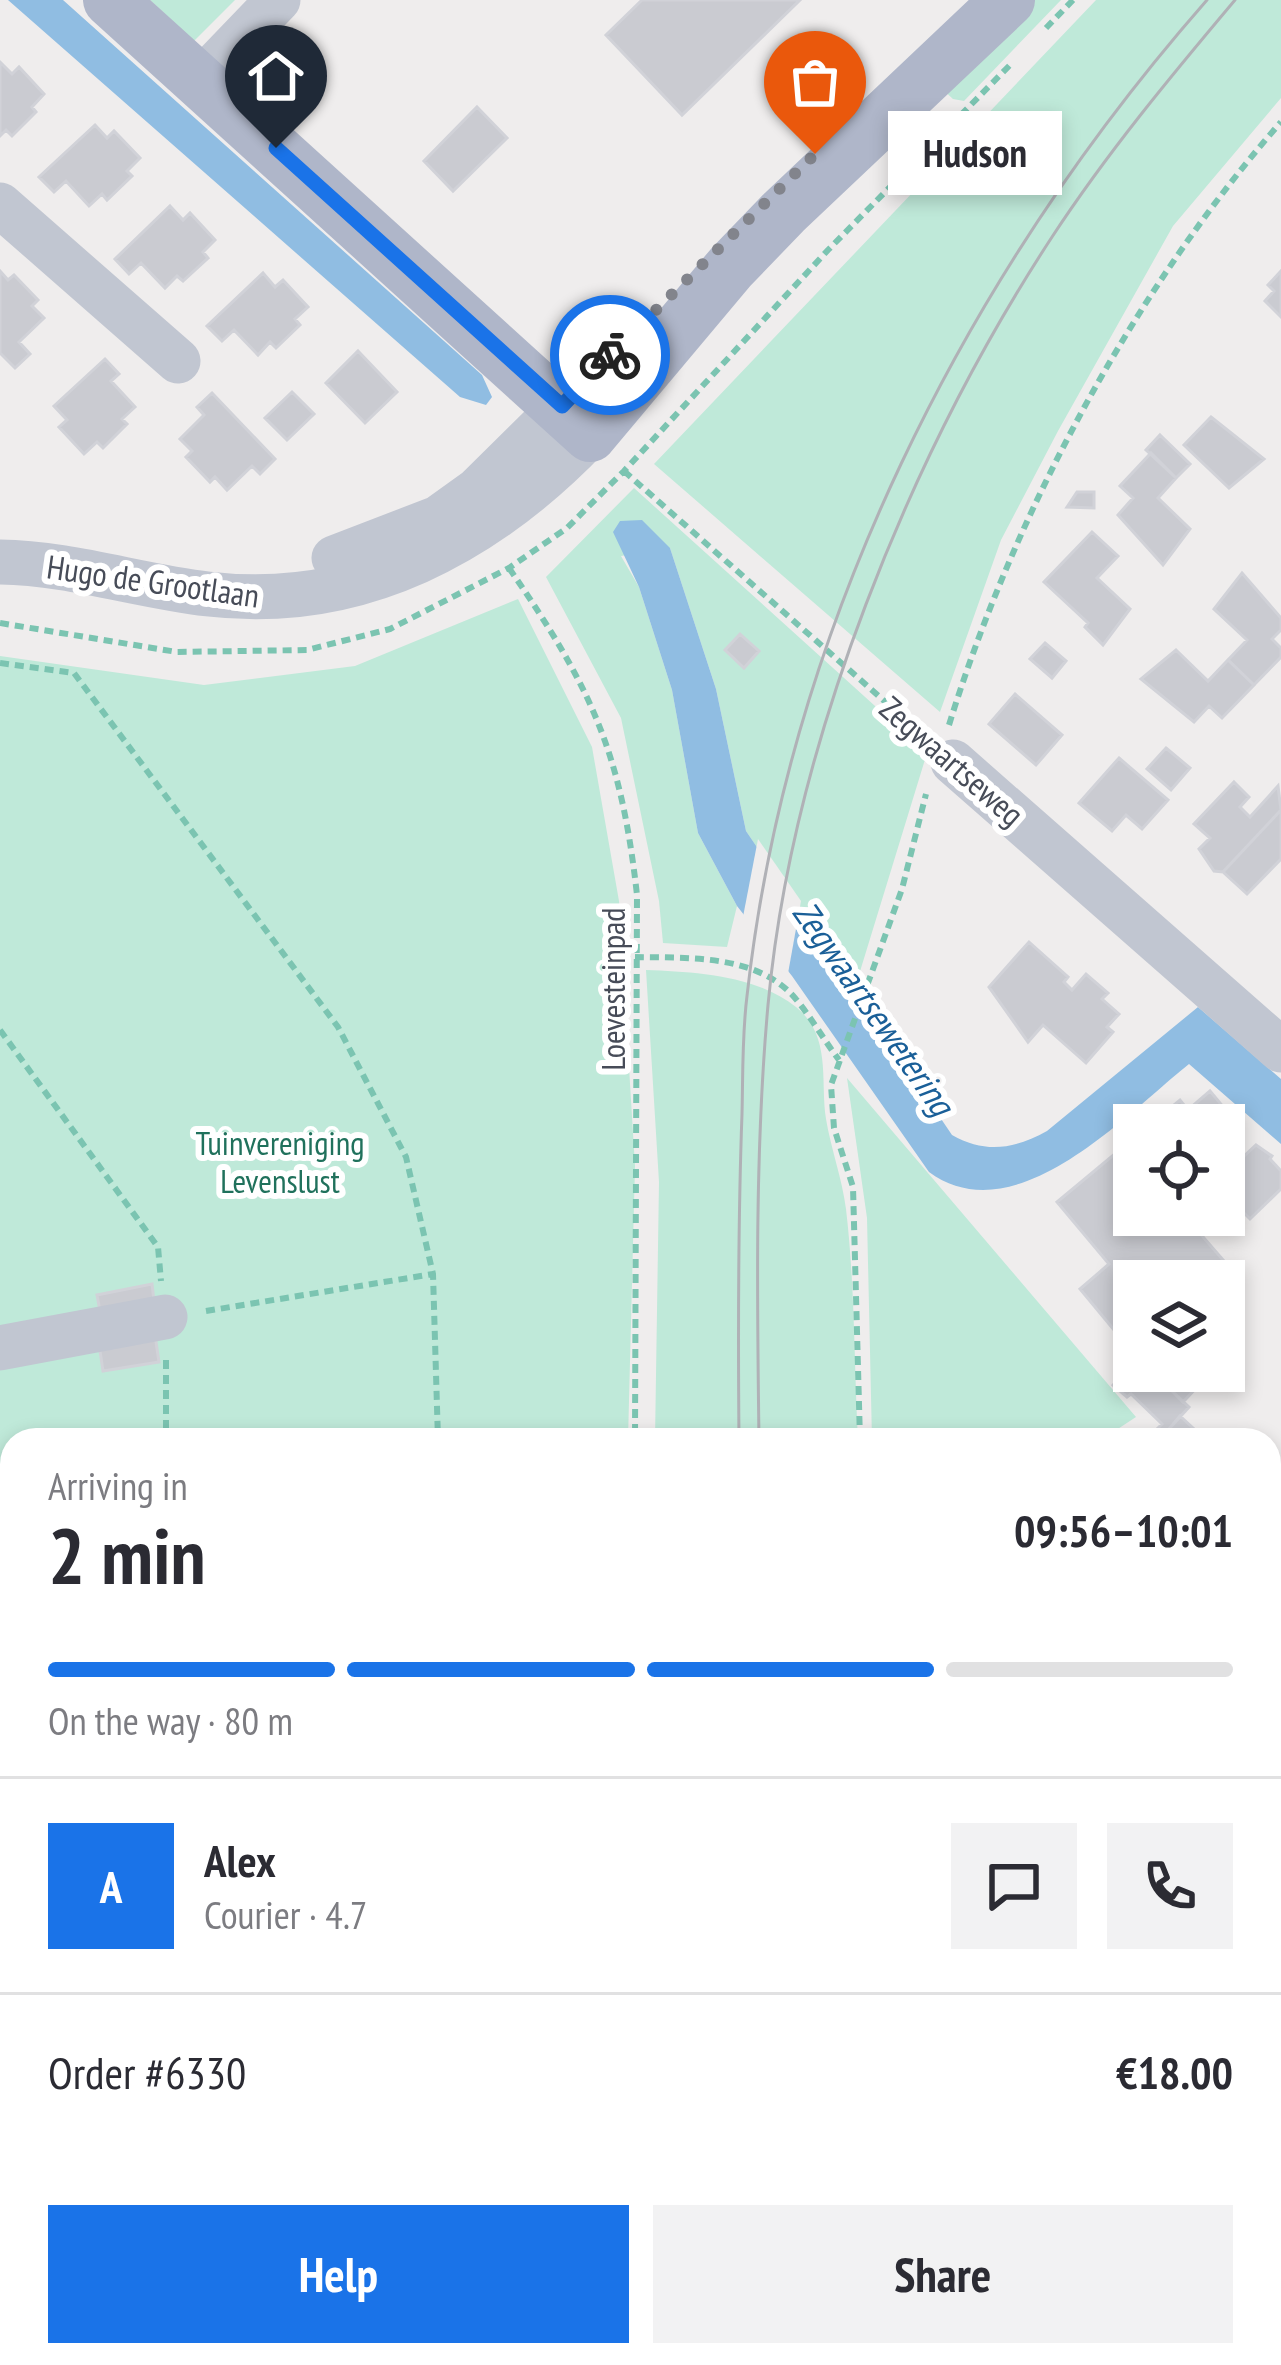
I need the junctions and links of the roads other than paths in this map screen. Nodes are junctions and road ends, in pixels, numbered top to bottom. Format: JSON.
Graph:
{"nodes":[{"id":1,"x":110,"y":0,"type":"edge"},
{"id":2,"x":278,"y":0,"type":"edge"},
{"id":3,"x":971,"y":0,"type":"edge"},
{"id":4,"x":1024,"y":17,"type":"edge"},
{"id":5,"x":200,"y":80,"type":"junction"},
{"id":6,"x":0,"y":205,"type":"edge"},
{"id":7,"x":178,"y":361,"type":"dead end"},
{"id":8,"x":592,"y":438,"type":"junction"},
{"id":9,"x":0,"y":539,"type":"edge"},
{"id":10,"x":0,"y":562,"type":"edge"},
{"id":11,"x":947,"y":757,"type":"road end"},
{"id":12,"x":1281,"y":1050,"type":"edge"},
{"id":13,"x":165,"y":1317,"type":"road end"},
{"id":14,"x":0,"y":1348,"type":"edge"}],
"edges":[{"from":1,"to":5,"type":"main road"},
{"from":2,"to":5,"type":"street"},
{"from":3,"to":8,"type":"main road","name":"Hugo de Grootlaan"},
{"from":4,"to":8,"type":"main road","name":"Hugo de Grootlaan"},
{"from":5,"to":8,"type":"main road"},
{"from":6,"to":7,"type":"street"},
{"from":8,"to":9,"type":"street","name":"Hugo de Grootlaan"},
{"from":8,"to":10,"type":"street","name":"Hugo de Grootlaan"},
{"from":11,"to":12,"type":"street","name":"Zegwaartseweg"},
{"from":13,"to":14,"type":"street"}]}
